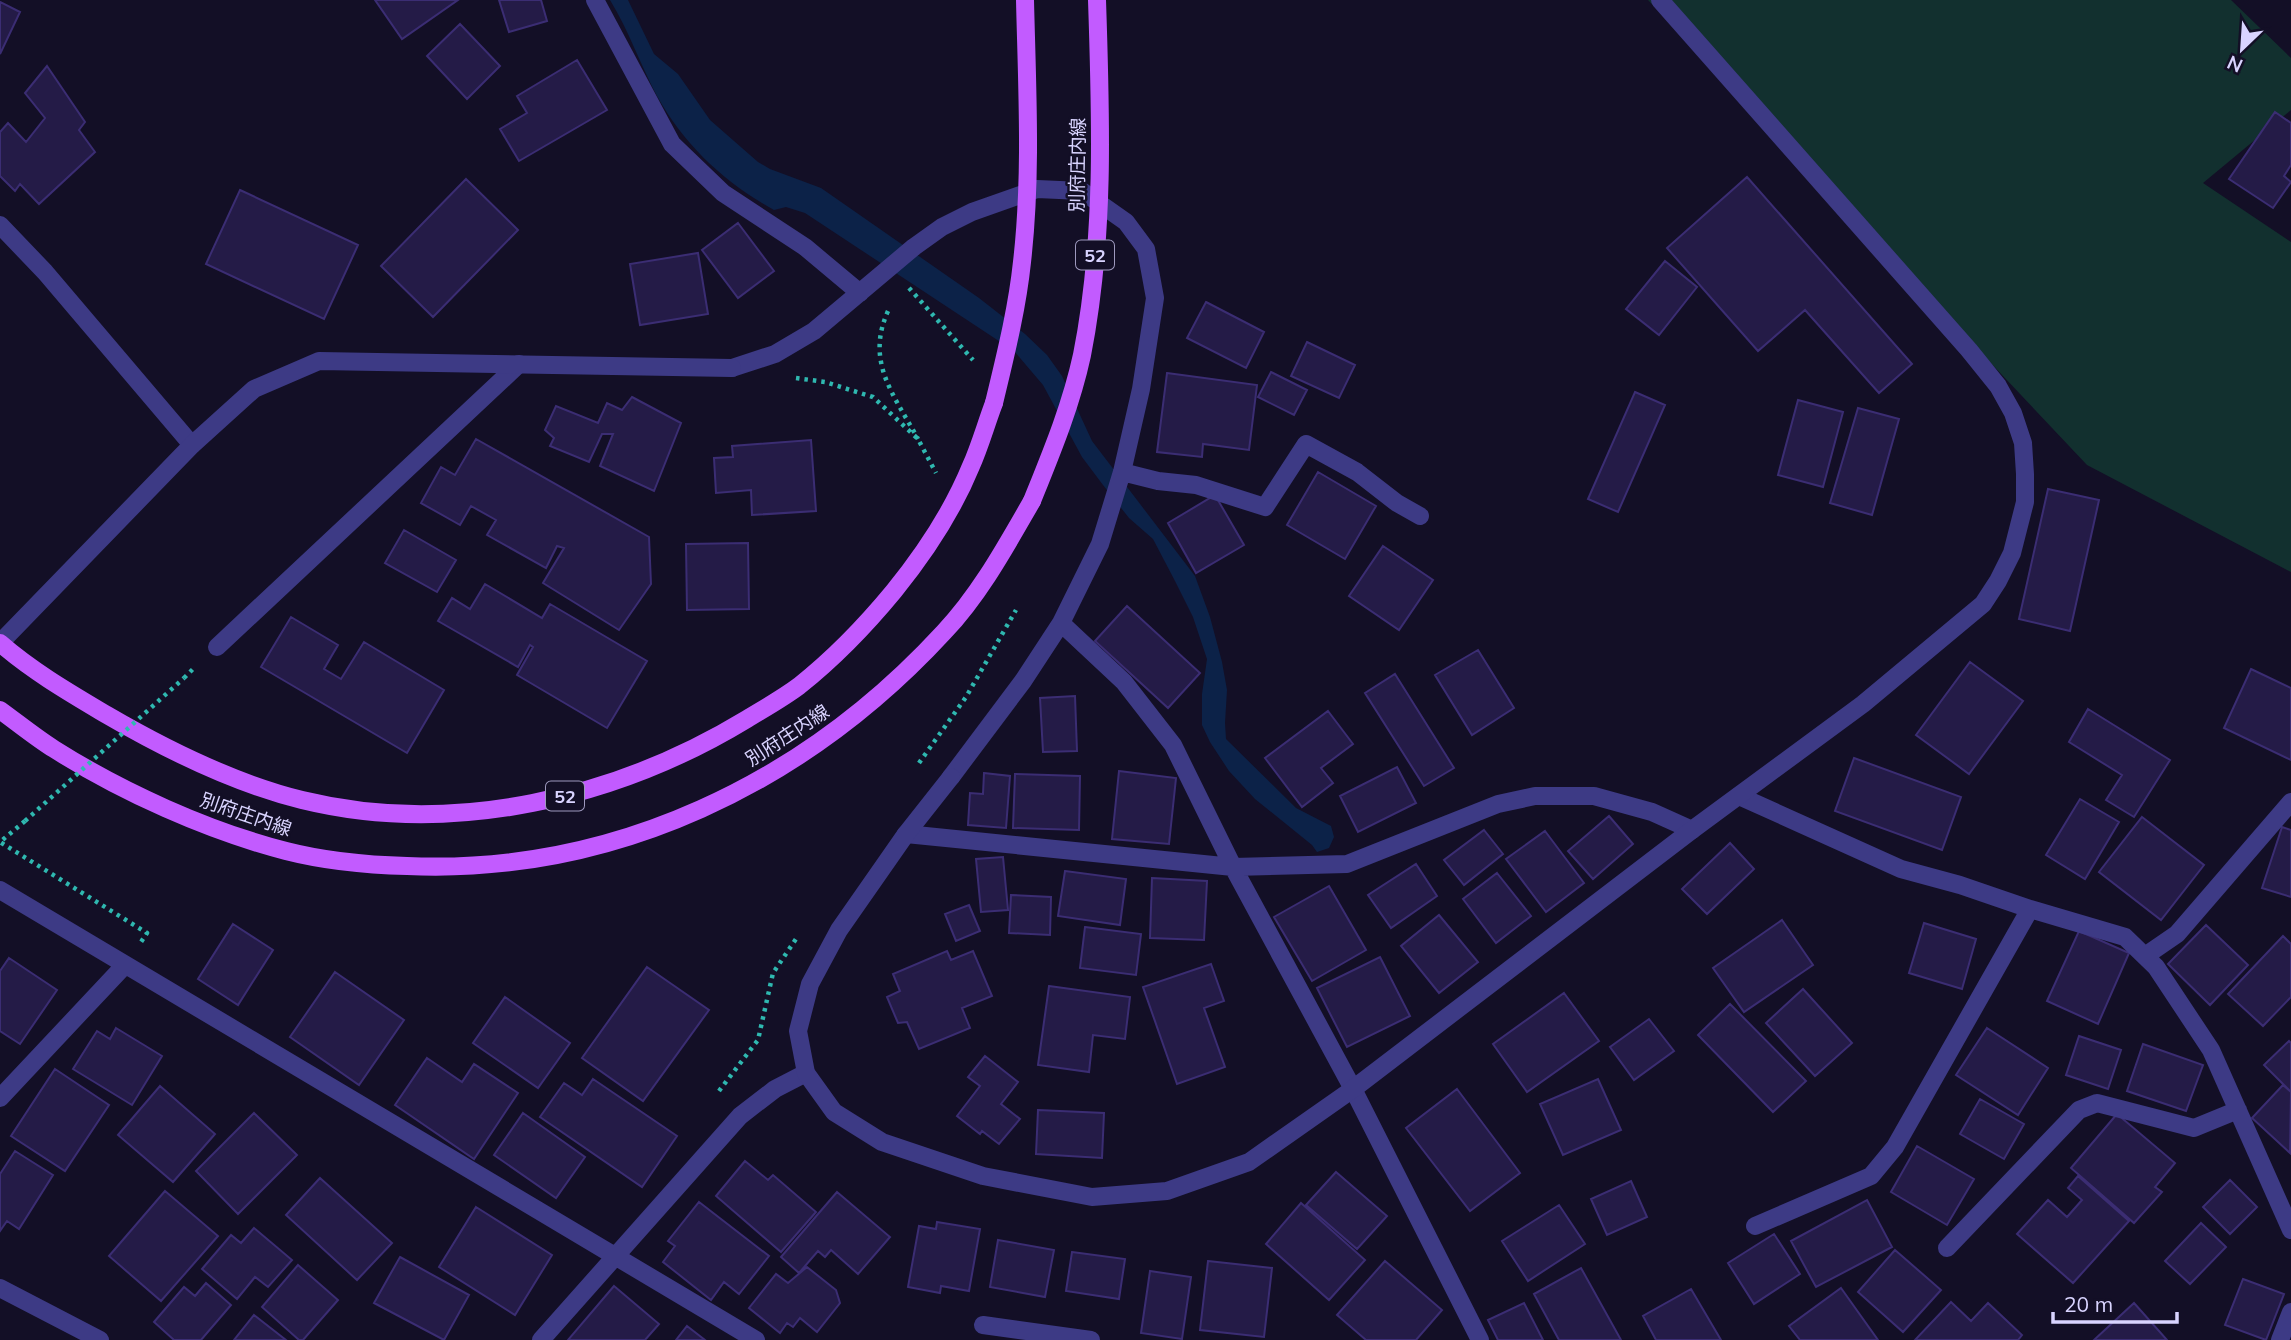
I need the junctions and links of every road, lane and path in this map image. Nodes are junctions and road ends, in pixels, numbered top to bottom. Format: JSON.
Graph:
{"nodes":[{"id":1,"x":595,"y":0,"type":"edge"},
{"id":2,"x":1025,"y":0,"type":"edge"},
{"id":3,"x":1097,"y":0,"type":"edge"},
{"id":4,"x":1660,"y":0,"type":"edge"},
{"id":5,"x":0,"y":225,"type":"edge"},
{"id":6,"x":915,"y":279,"type":"dead end"},
{"id":7,"x":906,"y":285,"type":"junction"},
{"id":8,"x":901,"y":291,"type":"dead end"},
{"id":9,"x":860,"y":293,"type":"junction"},
{"id":10,"x":890,"y":308,"type":"dead end"},
{"id":11,"x":974,"y":362,"type":"dead end"},
{"id":12,"x":519,"y":364,"type":"junction"},
{"id":13,"x":785,"y":376,"type":"dead end"},
{"id":14,"x":918,"y":439,"type":"junction"},
{"id":15,"x":192,"y":446,"type":"junction"},
{"id":16,"x":1122,"y":472,"type":"junction"},
{"id":17,"x":938,"y":477,"type":"dead end"},
{"id":18,"x":1420,"y":516,"type":"dead end"},
{"id":19,"x":1016,"y":610,"type":"dead end"},
{"id":20,"x":1061,"y":624,"type":"junction"},
{"id":21,"x":0,"y":643,"type":"edge"},
{"id":22,"x":217,"y":647,"type":"dead end"},
{"id":23,"x":184,"y":678,"type":"dead end"},
{"id":24,"x":0,"y":710,"type":"edge"},
{"id":25,"x":922,"y":759,"type":"dead end"},
{"id":26,"x":1739,"y":796,"type":"junction"},
{"id":27,"x":2289,"y":806,"type":"edge"},
{"id":28,"x":1692,"y":830,"type":"junction"},
{"id":29,"x":906,"y":834,"type":"junction"},
{"id":30,"x":0,"y":842,"type":"edge"},
{"id":31,"x":1233,"y":867,"type":"junction"},
{"id":32,"x":0,"y":890,"type":"edge"},
{"id":33,"x":2030,"y":909,"type":"junction"},
{"id":34,"x":2145,"y":956,"type":"junction"},
{"id":35,"x":124,"y":966,"type":"junction"},
{"id":36,"x":806,"y":1073,"type":"junction"},
{"id":37,"x":1353,"y":1089,"type":"junction"},
{"id":38,"x":0,"y":1098,"type":"edge"},
{"id":39,"x":2238,"y":1110,"type":"junction"},
{"id":40,"x":1755,"y":1226,"type":"dead end"},
{"id":41,"x":2291,"y":1230,"type":"edge"},
{"id":42,"x":1947,"y":1248,"type":"dead end"},
{"id":43,"x":615,"y":1257,"type":"junction"},
{"id":44,"x":0,"y":1288,"type":"edge"},
{"id":45,"x":2291,"y":1312,"type":"edge"},
{"id":46,"x":983,"y":1325,"type":"dead end"},
{"id":47,"x":100,"y":1340,"type":"edge"},
{"id":48,"x":541,"y":1340,"type":"edge"},
{"id":49,"x":756,"y":1340,"type":"edge"},
{"id":50,"x":1091,"y":1340,"type":"edge"},
{"id":51,"x":1480,"y":1340,"type":"edge"},
{"id":52,"x":2280,"y":1340,"type":"edge"}],
"edges":[{"from":1,"to":9,"type":"street"},
{"from":2,"to":21,"type":"main road","name":"別府庄内線","number":"52","bridge":true},
{"from":3,"to":24,"type":"main road","name":"別府庄内線","number":"52","bridge":true},
{"from":4,"to":26,"type":"street"},
{"from":5,"to":15,"type":"street"},
{"from":6,"to":7,"type":"path"},
{"from":7,"to":8,"type":"path"},
{"from":7,"to":11,"type":"path"},
{"from":9,"to":12,"type":"street"},
{"from":9,"to":16,"type":"street"},
{"from":10,"to":14,"type":"path"},
{"from":12,"to":15,"type":"street"},
{"from":12,"to":22,"type":"street"},
{"from":13,"to":14,"type":"path"},
{"from":14,"to":17,"type":"path"},
{"from":15,"to":21,"type":"street"},
{"from":16,"to":18,"type":"street"},
{"from":16,"to":20,"type":"street"},
{"from":19,"to":25,"type":"path"},
{"from":20,"to":29,"type":"street"},
{"from":20,"to":31,"type":"street"},
{"from":23,"to":30,"type":"path","bridge":true},
{"from":26,"to":28,"type":"street"},
{"from":26,"to":33,"type":"street"},
{"from":27,"to":34,"type":"street"},
{"from":28,"to":31,"type":"street"},
{"from":28,"to":37,"type":"street"},
{"from":29,"to":31,"type":"street"},
{"from":29,"to":36,"type":"street"},
{"from":30,"to":35,"type":"path"},
{"from":31,"to":37,"type":"street"},
{"from":32,"to":35,"type":"street"},
{"from":33,"to":34,"type":"street"},
{"from":33,"to":40,"type":"street"},
{"from":34,"to":39,"type":"street"},
{"from":35,"to":38,"type":"street"},
{"from":35,"to":43,"type":"street"},
{"from":36,"to":37,"type":"street"},
{"from":36,"to":43,"type":"street"},
{"from":37,"to":51,"type":"street"},
{"from":39,"to":41,"type":"street"},
{"from":39,"to":42,"type":"street"},
{"from":43,"to":48,"type":"street"},
{"from":43,"to":49,"type":"street"},
{"from":44,"to":47,"type":"street"},
{"from":45,"to":52,"type":"street"},
{"from":46,"to":50,"type":"street"}]}
